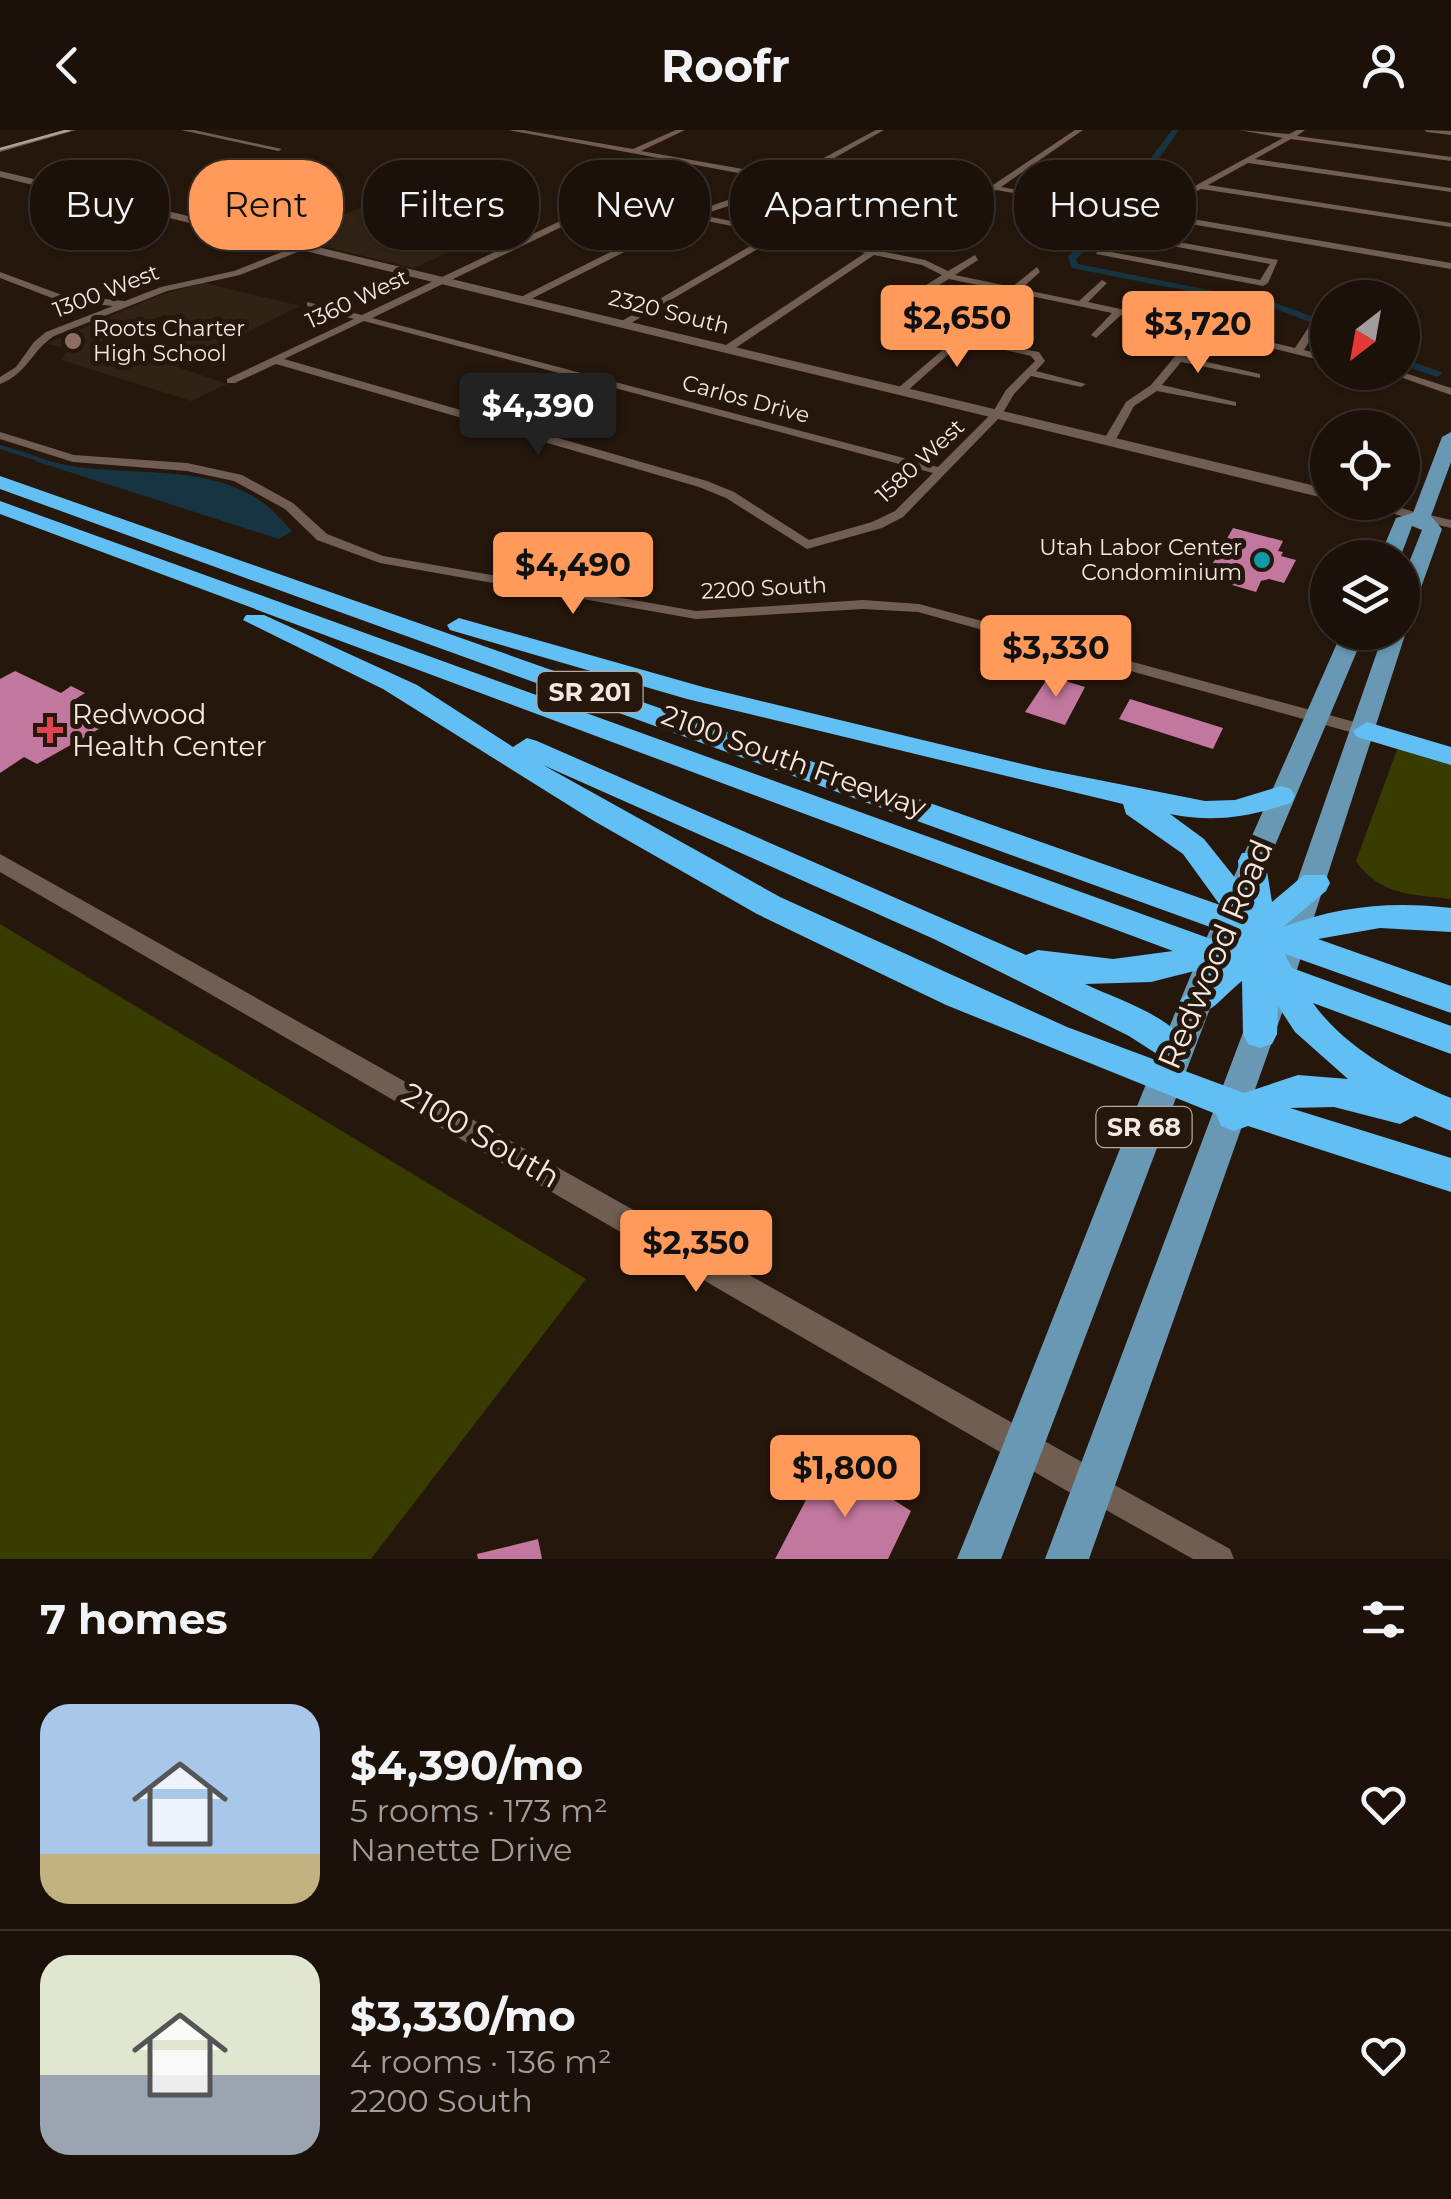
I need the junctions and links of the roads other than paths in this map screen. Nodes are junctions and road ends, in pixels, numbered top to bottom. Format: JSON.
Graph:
{"nodes":[{"id":1,"x":54,"y":130,"type":"edge"},
{"id":2,"x":73,"y":130,"type":"edge"},
{"id":3,"x":184,"y":130,"type":"edge"},
{"id":4,"x":511,"y":130,"type":"edge"},
{"id":5,"x":682,"y":130,"type":"edge"},
{"id":6,"x":881,"y":130,"type":"edge"},
{"id":7,"x":1080,"y":130,"type":"edge"},
{"id":8,"x":1242,"y":130,"type":"edge"},
{"id":9,"x":1302,"y":130,"type":"edge"},
{"id":10,"x":1427,"y":130,"type":"edge"},
{"id":11,"x":1451,"y":133,"type":"edge"},
{"id":12,"x":1290,"y":136,"type":"junction"},
{"id":13,"x":0,"y":148,"type":"edge"},
{"id":14,"x":278,"y":149,"type":"dead end"},
{"id":15,"x":633,"y":152,"type":"junction"},
{"id":16,"x":1451,"y":159,"type":"edge"},
{"id":17,"x":826,"y":160,"type":"edge"},
{"id":18,"x":1246,"y":160,"type":"junction"},
{"id":19,"x":730,"y":169,"type":"edge"},
{"id":20,"x":0,"y":174,"type":"edge"},
{"id":21,"x":1199,"y":186,"type":"junction"},
{"id":22,"x":995,"y":188,"type":"joint"},
{"id":23,"x":1196,"y":188,"type":"edge"},
{"id":24,"x":1451,"y":190,"type":"edge"},
{"id":25,"x":1014,"y":191,"type":"edge"},
{"id":26,"x":189,"y":220,"type":"edge"},
{"id":27,"x":1196,"y":222,"type":"edge"},
{"id":28,"x":1451,"y":225,"type":"edge"},
{"id":29,"x":559,"y":226,"type":"edge"},
{"id":30,"x":1121,"y":234,"type":"joint"},
{"id":31,"x":294,"y":250,"type":"edge"},
{"id":32,"x":315,"y":250,"type":"edge"},
{"id":33,"x":621,"y":250,"type":"edge"},
{"id":34,"x":751,"y":250,"type":"edge"},
{"id":35,"x":861,"y":250,"type":"edge"},
{"id":36,"x":871,"y":252,"type":"junction"},
{"id":37,"x":975,"y":258,"type":"dead end"},
{"id":38,"x":1451,"y":266,"type":"edge"},
{"id":39,"x":1037,"y":270,"type":"dead end"},
{"id":40,"x":944,"y":272,"type":"junction"},
{"id":41,"x":0,"y":275,"type":"edge"},
{"id":42,"x":442,"y":280,"type":"junction"},
{"id":43,"x":1102,"y":283,"type":"dead end"},
{"id":44,"x":899,"y":288,"type":"dead end"},
{"id":45,"x":1014,"y":290,"type":"junction"},
{"id":46,"x":920,"y":293,"type":"junction"},
{"id":47,"x":936,"y":296,"type":"dead end"},
{"id":48,"x":1170,"y":296,"type":"dead end"},
{"id":49,"x":60,"y":298,"type":"junction"},
{"id":50,"x":522,"y":300,"type":"junction"},
{"id":51,"x":126,"y":304,"type":"junction"},
{"id":52,"x":310,"y":304,"type":"dead end"},
{"id":53,"x":1081,"y":304,"type":"junction"},
{"id":54,"x":947,"y":306,"type":"dead end"},
{"id":55,"x":1243,"y":308,"type":"dead end"},
{"id":56,"x":972,"y":311,"type":"junction"},
{"id":57,"x":1119,"y":312,"type":"junction"},
{"id":58,"x":988,"y":314,"type":"dead end"},
{"id":59,"x":362,"y":318,"type":"junction"},
{"id":60,"x":1150,"y":318,"type":"junction"},
{"id":61,"x":89,"y":319,"type":"junction"},
{"id":62,"x":624,"y":324,"type":"junction"},
{"id":63,"x":1204,"y":328,"type":"junction"},
{"id":64,"x":1310,"y":332,"type":"edge"},
{"id":65,"x":1223,"y":333,"type":"junction"},
{"id":66,"x":1096,"y":335,"type":"dead end"},
{"id":67,"x":958,"y":339,"type":"junction"},
{"id":68,"x":988,"y":344,"type":"dead end"},
{"id":69,"x":1009,"y":348,"type":"dead end"},
{"id":70,"x":727,"y":349,"type":"junction"},
{"id":71,"x":1297,"y":352,"type":"junction"},
{"id":72,"x":1310,"y":355,"type":"edge"},
{"id":73,"x":275,"y":360,"type":"junction"},
{"id":74,"x":1179,"y":360,"type":"junction"},
{"id":75,"x":1030,"y":373,"type":"junction"},
{"id":76,"x":1256,"y":376,"type":"dead end"},
{"id":77,"x":231,"y":381,"type":"dead end"},
{"id":78,"x":0,"y":382,"type":"edge"},
{"id":79,"x":1420,"y":382,"type":"edge"},
{"id":80,"x":1081,"y":384,"type":"dead end"},
{"id":81,"x":1155,"y":387,"type":"junction"},
{"id":82,"x":902,"y":391,"type":"junction"},
{"id":83,"x":1451,"y":392,"type":"edge"},
{"id":84,"x":1232,"y":404,"type":"dead end"},
{"id":85,"x":997,"y":414,"type":"junction"},
{"id":86,"x":0,"y":435,"type":"edge"},
{"id":87,"x":1451,"y":437,"type":"edge"},
{"id":88,"x":1109,"y":441,"type":"junction"},
{"id":89,"x":940,"y":471,"type":"junction"},
{"id":90,"x":1310,"y":490,"type":"edge"},
{"id":91,"x":7,"y":493,"type":"edge"},
{"id":92,"x":1421,"y":516,"type":"junction"},
{"id":93,"x":1451,"y":524,"type":"edge"},
{"id":94,"x":1396,"y":540,"type":"edge"},
{"id":95,"x":118,"y":552,"type":"junction"},
{"id":96,"x":1420,"y":561,"type":"edge"},
{"id":97,"x":1345,"y":650,"type":"edge"},
{"id":98,"x":1390,"y":650,"type":"edge"},
{"id":99,"x":391,"y":684,"type":"junction"},
{"id":100,"x":1312,"y":718,"type":"junction"},
{"id":101,"x":1367,"y":731,"type":"junction"},
{"id":102,"x":1451,"y":756,"type":"edge"},
{"id":103,"x":1042,"y":778,"type":"junction"},
{"id":104,"x":1281,"y":796,"type":"junction"},
{"id":105,"x":1254,"y":861,"type":"junction"},
{"id":106,"x":0,"y":862,"type":"edge"},
{"id":107,"x":1316,"y":883,"type":"junction"},
{"id":108,"x":1236,"y":904,"type":"junction"},
{"id":109,"x":1451,"y":920,"type":"edge"},
{"id":110,"x":945,"y":931,"type":"junction"},
{"id":111,"x":1298,"y":934,"type":"junction"},
{"id":112,"x":1258,"y":941,"type":"junction"},
{"id":113,"x":1216,"y":952,"type":"junction"},
{"id":114,"x":1280,"y":984,"type":"junction"},
{"id":115,"x":1451,"y":1000,"type":"edge"},
{"id":116,"x":1194,"y":1004,"type":"junction"},
{"id":117,"x":1260,"y":1034,"type":"junction"},
{"id":118,"x":1451,"y":1040,"type":"edge"},
{"id":119,"x":1174,"y":1051,"type":"junction"},
{"id":120,"x":1228,"y":1118,"type":"junction"},
{"id":121,"x":1451,"y":1118,"type":"edge"},
{"id":122,"x":1451,"y":1175,"type":"edge"},
{"id":123,"x":1022,"y":1446,"type":"junction"},
{"id":124,"x":1093,"y":1487,"type":"junction"},
{"id":125,"x":979,"y":1559,"type":"edge"},
{"id":126,"x":1068,"y":1559,"type":"edge"},
{"id":127,"x":1220,"y":1559,"type":"edge"}],
"edges":[{"from":1,"to":13,"type":"street"},
{"from":2,"to":13,"type":"street"},
{"from":3,"to":14,"type":"street"},
{"from":4,"to":15,"type":"street"},
{"from":5,"to":15,"type":"street"},
{"from":6,"to":17,"type":"street"},
{"from":7,"to":22,"type":"street"},
{"from":8,"to":12,"type":"street"},
{"from":9,"to":12,"type":"street"},
{"from":10,"to":11,"type":"street"},
{"from":12,"to":16,"type":"street"},
{"from":12,"to":18,"type":"street"},
{"from":15,"to":19,"type":"street"},
{"from":18,"to":21,"type":"street"},
{"from":18,"to":24,"type":"street"},
{"from":20,"to":26,"type":"street","name":"2320 South"},
{"from":21,"to":23,"type":"street"},
{"from":21,"to":28,"type":"street"},
{"from":22,"to":25,"type":"street"},
{"from":27,"to":38,"type":"street"},
{"from":29,"to":42,"type":"street","name":"1360 West"},
{"from":30,"to":30,"type":"street"},
{"from":31,"to":51,"type":"street","name":"1300 West"},
{"from":32,"to":42,"type":"street","name":"2320 South"},
{"from":33,"to":50,"type":"street"},
{"from":34,"to":62,"type":"street"},
{"from":35,"to":36,"type":"street"},
{"from":36,"to":40,"type":"street"},
{"from":36,"to":70,"type":"street"},
{"from":37,"to":40,"type":"street"},
{"from":39,"to":45,"type":"street"},
{"from":40,"to":45,"type":"street"},
{"from":40,"to":46,"type":"street"},
{"from":41,"to":49,"type":"street"},
{"from":42,"to":50,"type":"street","name":"2320 South"},
{"from":42,"to":59,"type":"street","name":"1360 West"},
{"from":43,"to":53,"type":"street"},
{"from":44,"to":46,"type":"street"},
{"from":45,"to":53,"type":"street"},
{"from":46,"to":47,"type":"street"},
{"from":48,"to":60,"type":"street"},
{"from":49,"to":51,"type":"street"},
{"from":49,"to":61,"type":"street"},
{"from":50,"to":62,"type":"street","name":"2320 South"},
{"from":51,"to":61,"type":"street","name":"1300 West"},
{"from":52,"to":59,"type":"street","name":"Carlos Drive"},
{"from":53,"to":57,"type":"street"},
{"from":54,"to":56,"type":"street"},
{"from":55,"to":65,"type":"street"},
{"from":56,"to":58,"type":"street"},
{"from":56,"to":67,"type":"street"},
{"from":57,"to":60,"type":"street"},
{"from":57,"to":66,"type":"street"},
{"from":59,"to":73,"type":"street","name":"1360 West"},
{"from":59,"to":89,"type":"street","name":"Carlos Drive"},
{"from":60,"to":63,"type":"street"},
{"from":61,"to":78,"type":"street","name":"1300 West"},
{"from":62,"to":70,"type":"street","name":"2320 South"},
{"from":63,"to":65,"type":"street"},
{"from":63,"to":74,"type":"street"},
{"from":64,"to":71,"type":"street"},
{"from":65,"to":71,"type":"street"},
{"from":67,"to":68,"type":"street"},
{"from":67,"to":82,"type":"street"},
{"from":69,"to":75,"type":"street"},
{"from":70,"to":82,"type":"street","name":"2320 South"},
{"from":71,"to":72,"type":"street"},
{"from":73,"to":77,"type":"street","name":"1360 West"},
{"from":73,"to":89,"type":"street","name":"1580 West"},
{"from":74,"to":76,"type":"street"},
{"from":74,"to":81,"type":"street"},
{"from":75,"to":80,"type":"street"},
{"from":75,"to":85,"type":"street","name":"1580 West"},
{"from":79,"to":83,"type":"street"},
{"from":81,"to":84,"type":"street"},
{"from":81,"to":88,"type":"street"},
{"from":82,"to":85,"type":"street","name":"2320 South"},
{"from":85,"to":88,"type":"street","name":"2320 South"},
{"from":85,"to":89,"type":"street","name":"1580 West"},
{"from":86,"to":100,"type":"street","name":"2200 South"},
{"from":87,"to":92,"type":"main road"},
{"from":88,"to":90,"type":"street","name":"2320 South"},
{"from":91,"to":95,"type":"highway","name":"2100 South Freeway","number":"SR 201"},
{"from":91,"to":103,"type":"highway"},
{"from":91,"to":115,"type":"highway","name":"2100 South Freeway","number":"SR 201"},
{"from":92,"to":93,"type":"street"},
{"from":92,"to":94,"type":"main road"},
{"from":92,"to":96,"type":"main road"},
{"from":95,"to":99,"type":"highway"},
{"from":95,"to":118,"type":"highway","name":"2100 South Freeway","number":"SR 201"},
{"from":97,"to":100,"type":"main road","name":"Redwood Road","number":"SR 68"},
{"from":98,"to":101,"type":"main road","number":"SR 68"},
{"from":99,"to":110,"type":"highway"},
{"from":99,"to":122,"type":"highway"},
{"from":100,"to":101,"type":"street","name":"2200 South"},
{"from":100,"to":104,"type":"main road","name":"Redwood Road","number":"SR 68"},
{"from":101,"to":102,"type":"highway"},
{"from":101,"to":107,"type":"main road","number":"SR 68"},
{"from":103,"to":104,"type":"highway"},
{"from":103,"to":108,"type":"highway"},
{"from":104,"to":105,"type":"main road","name":"Redwood Road","number":"SR 68"},
{"from":105,"to":108,"type":"main road","name":"Redwood Road","number":"SR 68"},
{"from":105,"to":112,"type":"highway"},
{"from":106,"to":123,"type":"street","name":"2100 South"},
{"from":107,"to":111,"type":"main road","number":"SR 68"},
{"from":107,"to":112,"type":"highway"},
{"from":108,"to":112,"type":"highway"},
{"from":108,"to":113,"type":"main road","name":"Redwood Road","number":"SR 68"},
{"from":109,"to":111,"type":"highway"},
{"from":110,"to":113,"type":"highway"},
{"from":110,"to":119,"type":"highway"},
{"from":111,"to":112,"type":"highway"},
{"from":111,"to":114,"type":"main road","number":"SR 68"},
{"from":112,"to":113,"type":"highway"},
{"from":112,"to":114,"type":"highway"},
{"from":112,"to":116,"type":"highway"},
{"from":112,"to":117,"type":"highway"},
{"from":113,"to":116,"type":"main road","name":"Redwood Road","number":"SR 68"},
{"from":114,"to":117,"type":"main road","number":"SR 68"},
{"from":114,"to":121,"type":"highway"},
{"from":116,"to":119,"type":"main road","name":"Redwood Road","number":"SR 68"},
{"from":117,"to":120,"type":"main road","number":"SR 68"},
{"from":119,"to":123,"type":"main road","name":"Redwood Road","number":"SR 68"},
{"from":120,"to":121,"type":"highway"},
{"from":120,"to":124,"type":"main road","number":"SR 68"},
{"from":123,"to":124,"type":"street","name":"2100 South"},
{"from":123,"to":125,"type":"main road","name":"Redwood Road","number":"SR 68"},
{"from":124,"to":126,"type":"main road","number":"SR 68"},
{"from":124,"to":127,"type":"street","name":"2100 South"}]}
